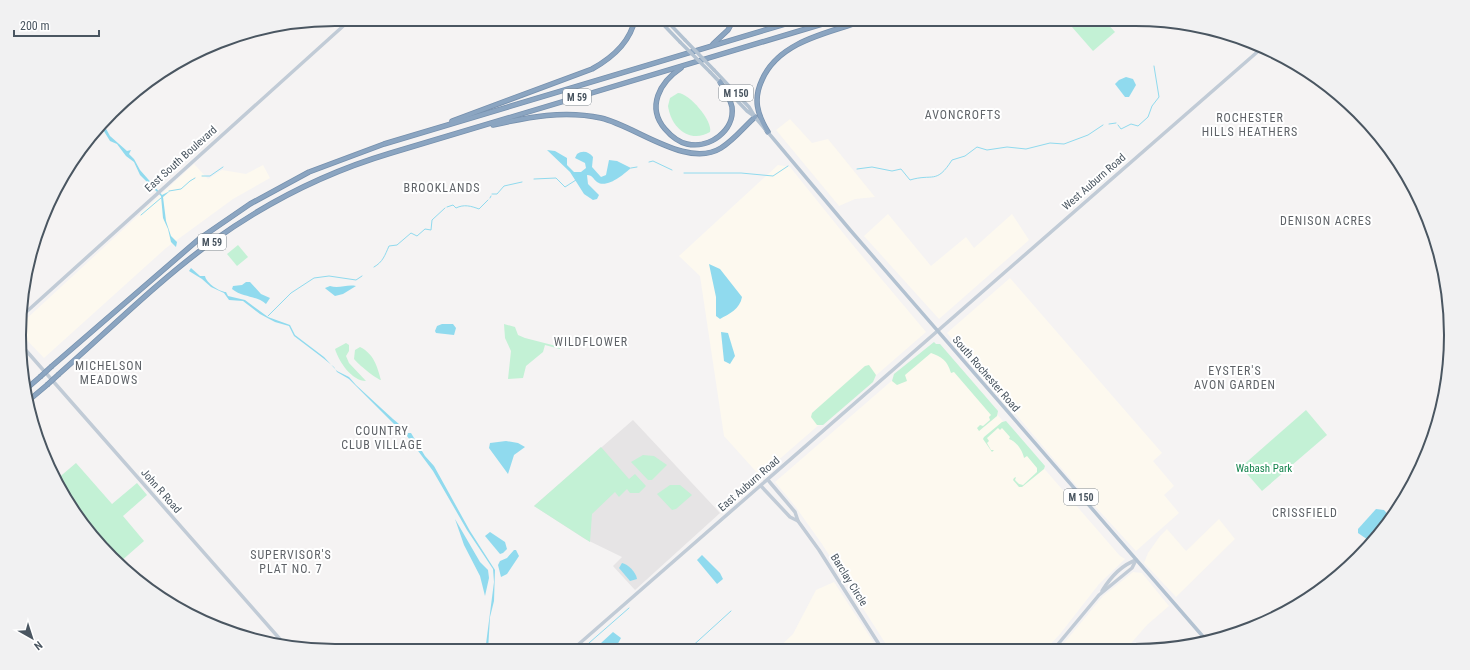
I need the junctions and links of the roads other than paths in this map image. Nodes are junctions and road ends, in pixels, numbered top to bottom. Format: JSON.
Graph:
{"nodes":[{"id":1,"x":343,"y":26,"type":"edge"},
{"id":2,"x":632,"y":26,"type":"edge"},
{"id":3,"x":665,"y":26,"type":"edge"},
{"id":4,"x":672,"y":26,"type":"edge"},
{"id":5,"x":730,"y":26,"type":"edge"},
{"id":6,"x":779,"y":26,"type":"edge"},
{"id":7,"x":815,"y":26,"type":"edge"},
{"id":8,"x":849,"y":26,"type":"edge"},
{"id":9,"x":709,"y":47,"type":"junction"},
{"id":10,"x":1257,"y":52,"type":"edge"},
{"id":11,"x":686,"y":64,"type":"junction"},
{"id":12,"x":720,"y":82,"type":"junction"},
{"id":13,"x":755,"y":117,"type":"junction"},
{"id":14,"x":467,"y":130,"type":"junction"},
{"id":15,"x":768,"y":132,"type":"junction"},
{"id":16,"x":420,"y":133,"type":"junction"},
{"id":17,"x":27,"y":311,"type":"edge"},
{"id":18,"x":937,"y":331,"type":"junction"},
{"id":19,"x":27,"y":351,"type":"edge"},
{"id":20,"x":31,"y":385,"type":"edge"},
{"id":21,"x":32,"y":397,"type":"edge"},
{"id":22,"x":768,"y":480,"type":"junction"},
{"id":23,"x":762,"y":486,"type":"junction"},
{"id":24,"x":798,"y":521,"type":"junction"},
{"id":25,"x":1136,"y":560,"type":"junction"},
{"id":26,"x":1102,"y":592,"type":"junction"},
{"id":27,"x":1203,"y":636,"type":"edge"},
{"id":28,"x":280,"y":639,"type":"edge"},
{"id":29,"x":579,"y":644,"type":"edge"},
{"id":30,"x":879,"y":644,"type":"edge"},
{"id":31,"x":1058,"y":644,"type":"edge"}],
"edges":[{"from":1,"to":17,"type":"main road","name":"East South Boulevard"},
{"from":2,"to":16,"type":"highway"},
{"from":3,"to":12,"type":"main road","name":"South Rochester Road","number":"M 150","bridge":true},
{"from":4,"to":13,"type":"main road","name":"South Rochester Road","number":"M 150","bridge":true},
{"from":5,"to":9,"type":"highway"},
{"from":6,"to":9,"type":"highway","number":"M 59"},
{"from":7,"to":11,"type":"highway","number":"M 59"},
{"from":8,"to":15,"type":"highway"},
{"from":9,"to":16,"type":"highway","number":"M 59"},
{"from":10,"to":18,"type":"main road","name":"West Auburn Road"},
{"from":11,"to":12,"type":"highway"},
{"from":11,"to":14,"type":"highway","number":"M 59"},
{"from":12,"to":13,"type":"main road","name":"South Rochester Road","number":"M 150"},
{"from":13,"to":14,"type":"highway"},
{"from":13,"to":15,"type":"main road","name":"South Rochester Road","number":"M 150"},
{"from":14,"to":21,"type":"highway","number":"M 59","bridge":true},
{"from":15,"to":18,"type":"main road","name":"South Rochester Road","number":"M 150"},
{"from":16,"to":20,"type":"highway","number":"M 59","bridge":true},
{"from":18,"to":22,"type":"main road","name":"East Auburn Road"},
{"from":18,"to":25,"type":"main road","name":"South Rochester Road","number":"M 150"},
{"from":19,"to":28,"type":"main road","name":"John R Road"},
{"from":22,"to":23,"type":"main road","name":"East Auburn Road"},
{"from":22,"to":24,"type":"main road","name":"Barclay Circle"},
{"from":23,"to":24,"type":"main road","name":"Barclay Circle"},
{"from":23,"to":29,"type":"main road","name":"East Auburn Road"},
{"from":24,"to":30,"type":"main road","name":"Barclay Circle"},
{"from":25,"to":26,"type":"main road"},
{"from":25,"to":26,"type":"main road"},
{"from":25,"to":27,"type":"main road","name":"South Rochester Road","number":"M 150"},
{"from":26,"to":31,"type":"main road"}]}
